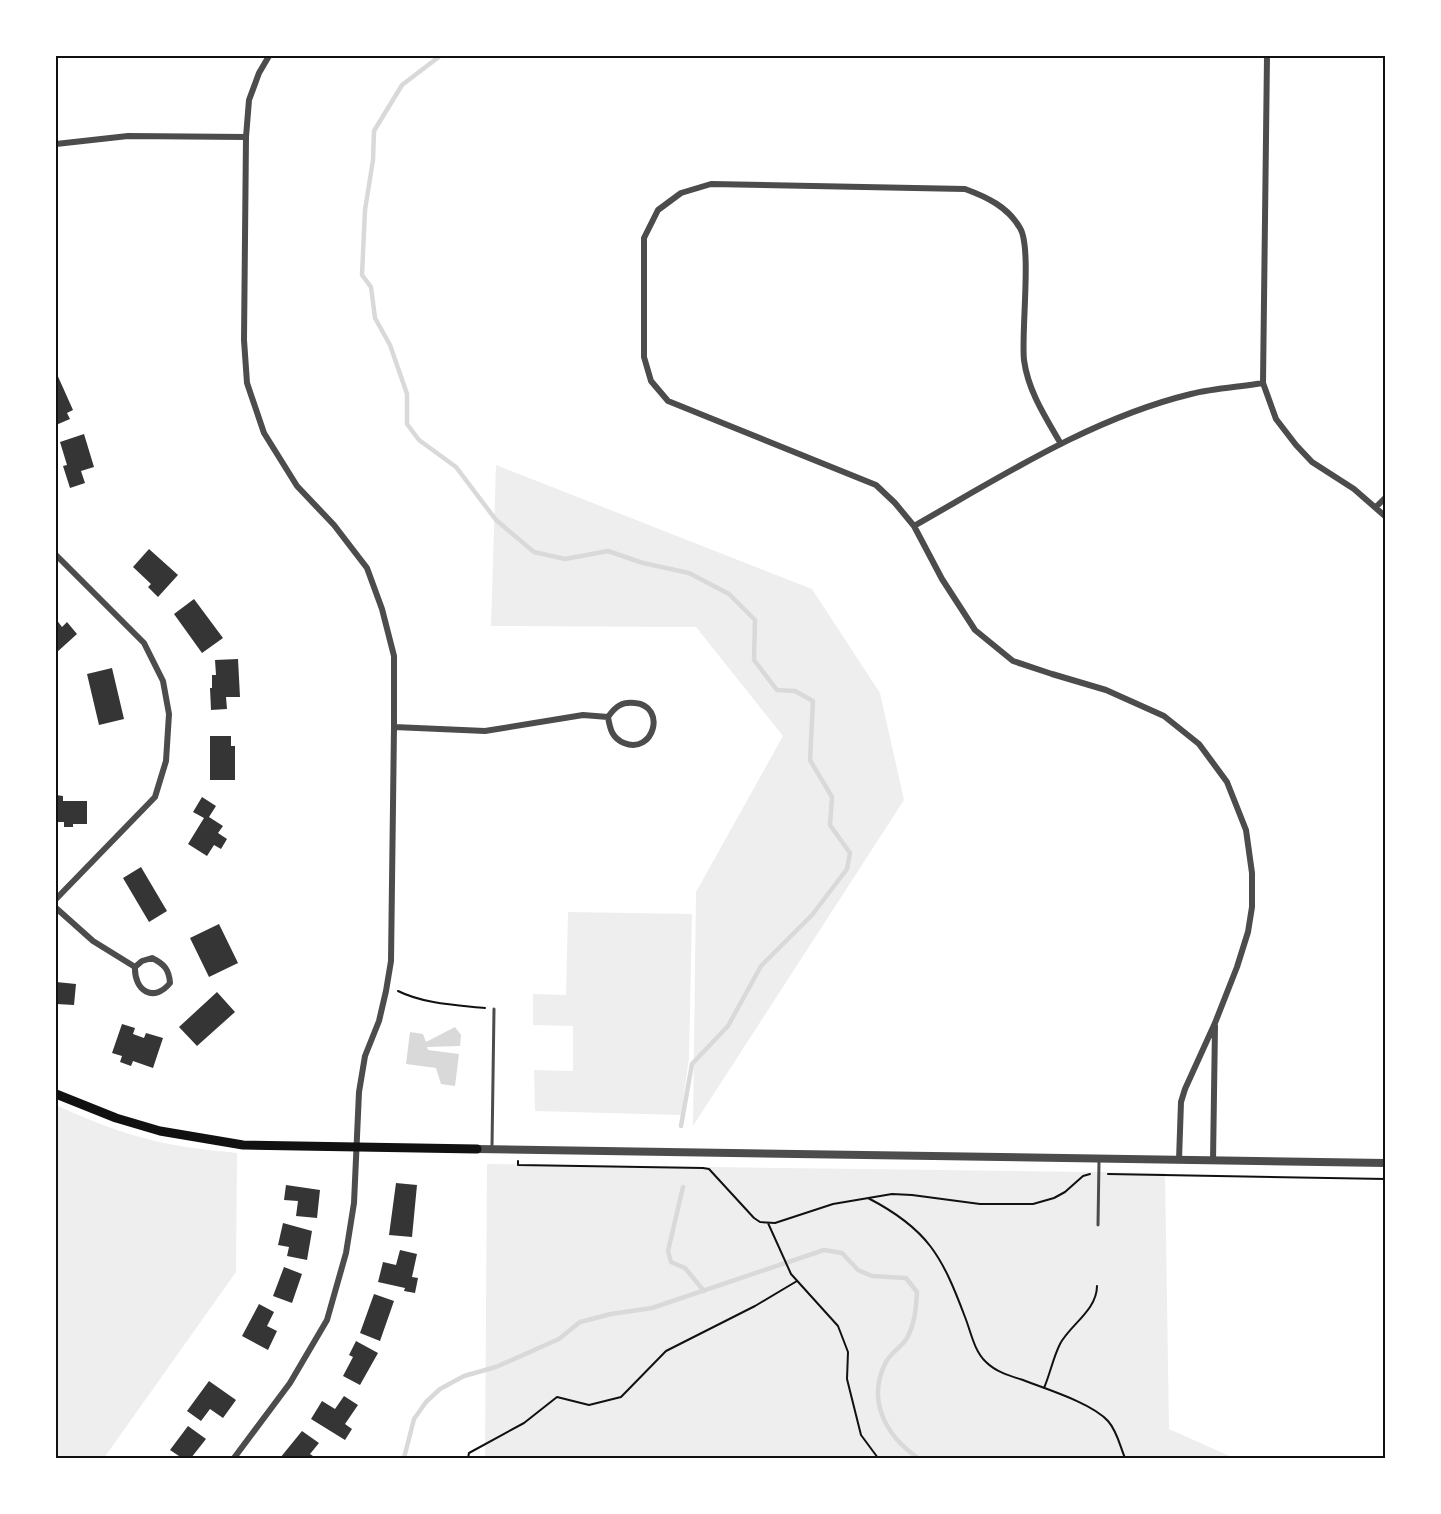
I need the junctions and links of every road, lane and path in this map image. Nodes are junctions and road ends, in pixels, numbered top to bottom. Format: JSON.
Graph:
{"nodes":[{"id":1,"x":269,"y":56,"type":"edge"},
{"id":2,"x":1267,"y":56,"type":"edge"},
{"id":3,"x":246,"y":137,"type":"junction"},
{"id":4,"x":56,"y":144,"type":"edge"},
{"id":5,"x":1263,"y":383,"type":"junction"},
{"id":6,"x":1061,"y":444,"type":"junction"},
{"id":7,"x":1386,"y":497,"type":"edge"},
{"id":8,"x":1376,"y":507,"type":"junction"},
{"id":9,"x":1386,"y":517,"type":"edge"},
{"id":10,"x":914,"y":526,"type":"junction"},
{"id":11,"x":56,"y":555,"type":"edge"},
{"id":12,"x":608,"y":717,"type":"junction"},
{"id":13,"x":394,"y":727,"type":"junction"},
{"id":14,"x":56,"y":899,"type":"edge"},
{"id":15,"x":56,"y":908,"type":"edge"},
{"id":16,"x":135,"y":967,"type":"junction"},
{"id":17,"x":387,"y":985,"type":"junction"},
{"id":18,"x":494,"y":1009,"type":"joint"},
{"id":19,"x":1215,"y":1023,"type":"junction"},
{"id":20,"x":56,"y":1094,"type":"edge"},
{"id":21,"x":356,"y":1146,"type":"junction"},
{"id":22,"x":477,"y":1149,"type":"joint"},
{"id":23,"x":492,"y":1149,"type":"junction"},
{"id":24,"x":518,"y":1149,"type":"junction"},
{"id":25,"x":1099,"y":1158,"type":"junction"},
{"id":26,"x":1179,"y":1160,"type":"junction"},
{"id":27,"x":1213,"y":1161,"type":"junction"},
{"id":28,"x":1386,"y":1163,"type":"edge"},
{"id":29,"x":1099,"y":1174,"type":"junction"},
{"id":30,"x":1386,"y":1179,"type":"edge"},
{"id":31,"x":868,"y":1198,"type":"junction"},
{"id":32,"x":768,"y":1223,"type":"junction"},
{"id":33,"x":1098,"y":1225,"type":"dead end"},
{"id":34,"x":798,"y":1281,"type":"junction"},
{"id":35,"x":1097,"y":1286,"type":"dead end"},
{"id":36,"x":1044,"y":1389,"type":"junction"},
{"id":37,"x":234,"y":1458,"type":"edge"},
{"id":38,"x":468,"y":1458,"type":"edge"},
{"id":39,"x":878,"y":1458,"type":"edge"},
{"id":40,"x":1125,"y":1458,"type":"edge"}],
"edges":[{"from":1,"to":3,"type":"street"},
{"from":2,"to":5,"type":"street"},
{"from":3,"to":4,"type":"street"},
{"from":3,"to":13,"type":"street"},
{"from":5,"to":6,"type":"street"},
{"from":5,"to":8,"type":"street"},
{"from":6,"to":10,"type":"street"},
{"from":6,"to":10,"type":"street"},
{"from":7,"to":8,"type":"street"},
{"from":8,"to":9,"type":"street"},
{"from":10,"to":19,"type":"street"},
{"from":11,"to":14,"type":"street"},
{"from":12,"to":12,"type":"street"},
{"from":12,"to":13,"type":"street"},
{"from":13,"to":17,"type":"street"},
{"from":15,"to":16,"type":"street"},
{"from":16,"to":16,"type":"street"},
{"from":17,"to":18,"type":"path"},
{"from":17,"to":21,"type":"street"},
{"from":18,"to":23,"type":"lane"},
{"from":19,"to":26,"type":"street"},
{"from":19,"to":27,"type":"street"},
{"from":20,"to":21,"type":"main road"},
{"from":21,"to":22,"type":"main road"},
{"from":21,"to":37,"type":"street"},
{"from":22,"to":23,"type":"street"},
{"from":23,"to":24,"type":"street"},
{"from":24,"to":25,"type":"street"},
{"from":24,"to":32,"type":"path"},
{"from":25,"to":26,"type":"street"},
{"from":25,"to":29,"type":"lane"},
{"from":26,"to":27,"type":"street"},
{"from":27,"to":28,"type":"street"},
{"from":29,"to":30,"type":"path"},
{"from":29,"to":31,"type":"path"},
{"from":29,"to":33,"type":"lane"},
{"from":31,"to":32,"type":"path"},
{"from":31,"to":36,"type":"path"},
{"from":32,"to":34,"type":"path"},
{"from":34,"to":38,"type":"path"},
{"from":34,"to":39,"type":"path"},
{"from":35,"to":36,"type":"path"},
{"from":36,"to":40,"type":"path"}]}
